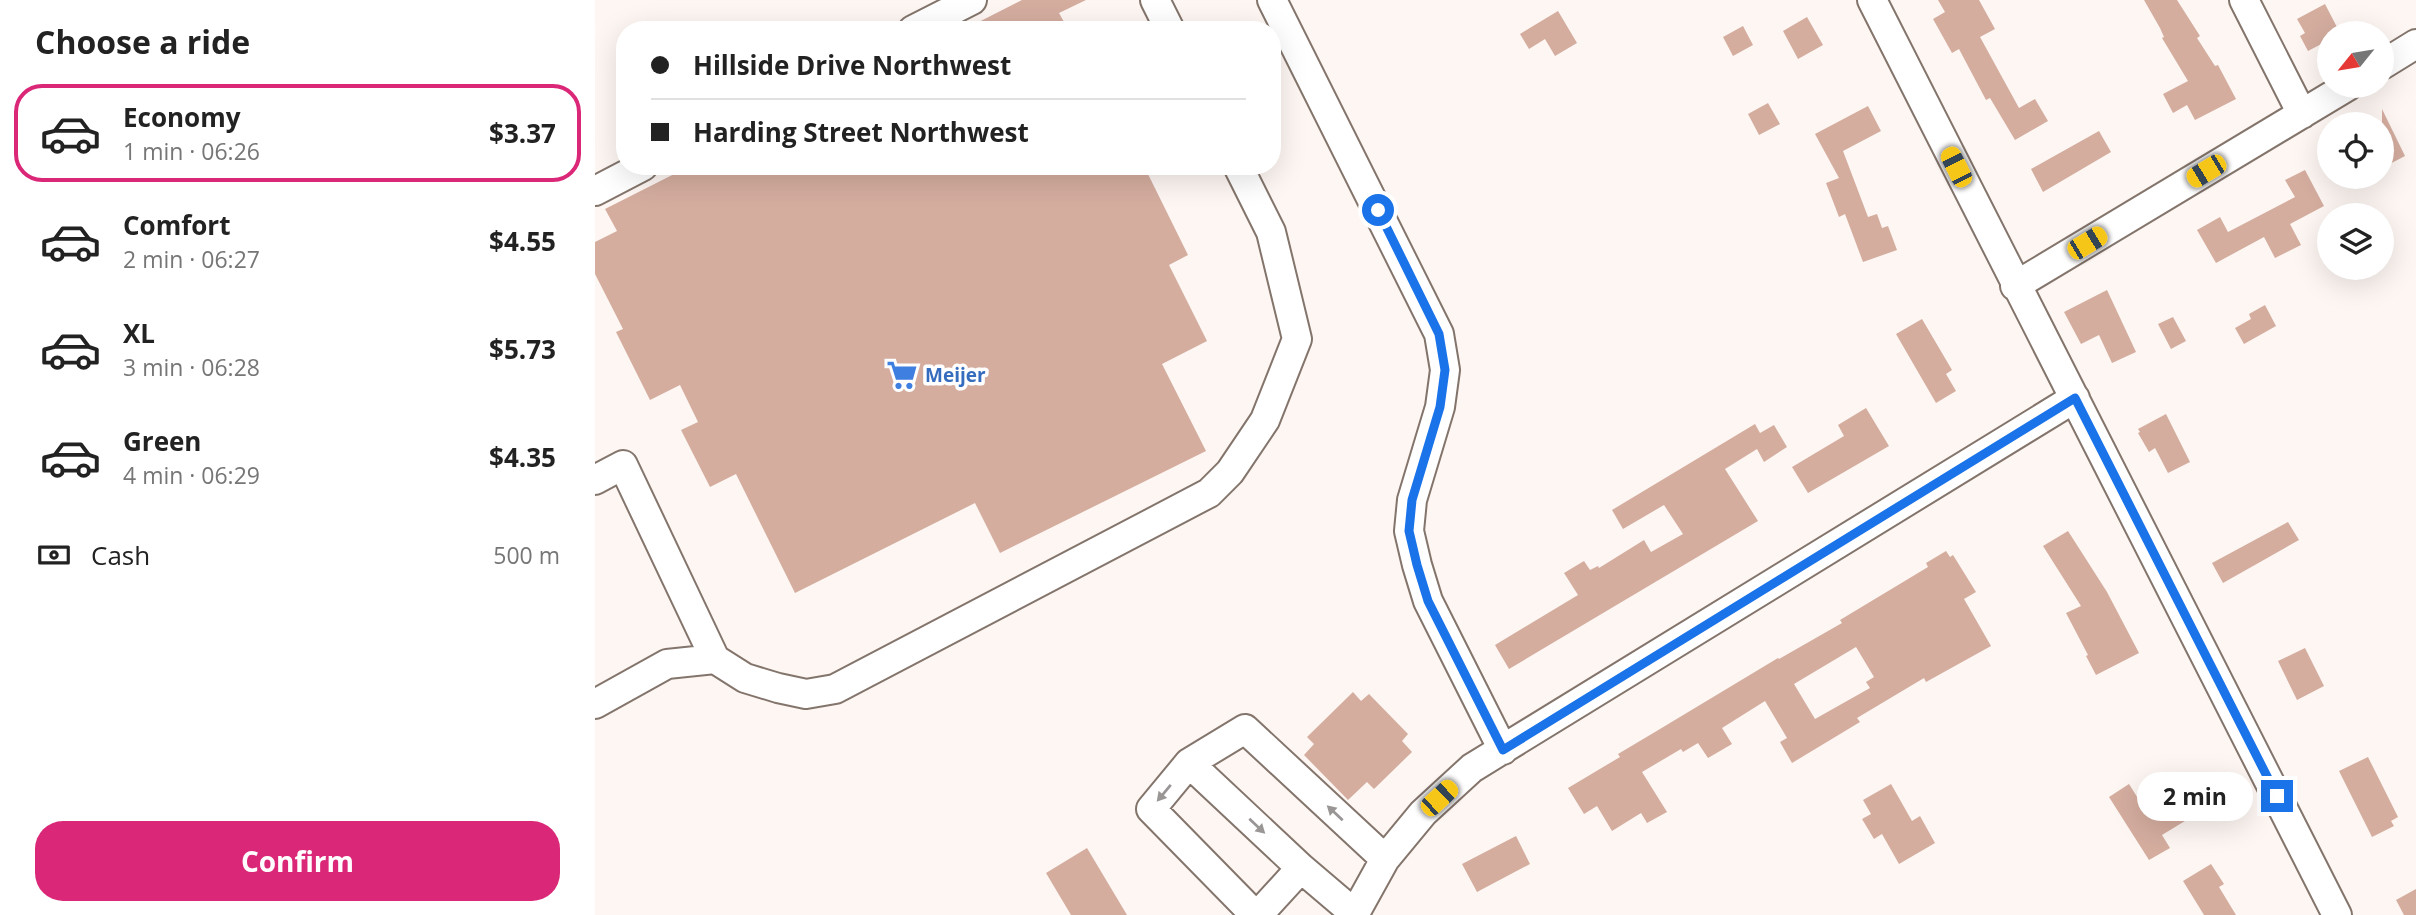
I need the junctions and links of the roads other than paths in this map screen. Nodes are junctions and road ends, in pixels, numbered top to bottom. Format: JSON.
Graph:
{"nodes":[{"id":1,"x":972,"y":0,"type":"edge"},
{"id":2,"x":1156,"y":0,"type":"edge"},
{"id":3,"x":1272,"y":0,"type":"edge"},
{"id":4,"x":1872,"y":0,"type":"edge"},
{"id":5,"x":2244,"y":0,"type":"edge"},
{"id":6,"x":931,"y":21,"type":"edge"},
{"id":7,"x":1166,"y":21,"type":"edge"},
{"id":8,"x":2416,"y":44,"type":"edge"},
{"id":9,"x":2394,"y":58,"type":"edge"},
{"id":10,"x":2328,"y":98,"type":"edge"},
{"id":11,"x":2302,"y":114,"type":"junction"},
{"id":12,"x":626,"y":175,"type":"edge"},
{"id":13,"x":1242,"y":175,"type":"edge"},
{"id":14,"x":595,"y":191,"type":"edge"},
{"id":15,"x":2015,"y":286,"type":"junction"},
{"id":16,"x":2075,"y":398,"type":"junction"},
{"id":17,"x":595,"y":480,"type":"edge"},
{"id":18,"x":715,"y":659,"type":"junction"},
{"id":19,"x":595,"y":704,"type":"edge"},
{"id":20,"x":1503,"y":750,"type":"junction"},
{"id":21,"x":1189,"y":763,"type":"junction"},
{"id":22,"x":1385,"y":859,"type":"junction"},
{"id":23,"x":1301,"y":869,"type":"junction"},
{"id":24,"x":1355,"y":914,"type":"edge"},
{"id":25,"x":1257,"y":915,"type":"edge"},
{"id":26,"x":2337,"y":915,"type":"edge"}],
"edges":[{"from":1,"to":6,"type":"street"},
{"from":2,"to":7,"type":"street"},
{"from":3,"to":20,"type":"street"},
{"from":4,"to":15,"type":"street"},
{"from":5,"to":11,"type":"street"},
{"from":8,"to":9,"type":"street"},
{"from":10,"to":11,"type":"street"},
{"from":11,"to":15,"type":"street"},
{"from":12,"to":14,"type":"street"},
{"from":13,"to":18,"type":"street"},
{"from":15,"to":16,"type":"street"},
{"from":16,"to":20,"type":"street"},
{"from":16,"to":26,"type":"street"},
{"from":17,"to":18,"type":"street"},
{"from":18,"to":19,"type":"street"},
{"from":20,"to":22,"type":"street"},
{"from":22,"to":21,"type":"street","one_way":true},
{"from":21,"to":23,"type":"street","one_way":true},
{"from":21,"to":25,"type":"street","one_way":true},
{"from":22,"to":24,"type":"street"},
{"from":23,"to":24,"type":"street"},
{"from":23,"to":25,"type":"street"}]}
